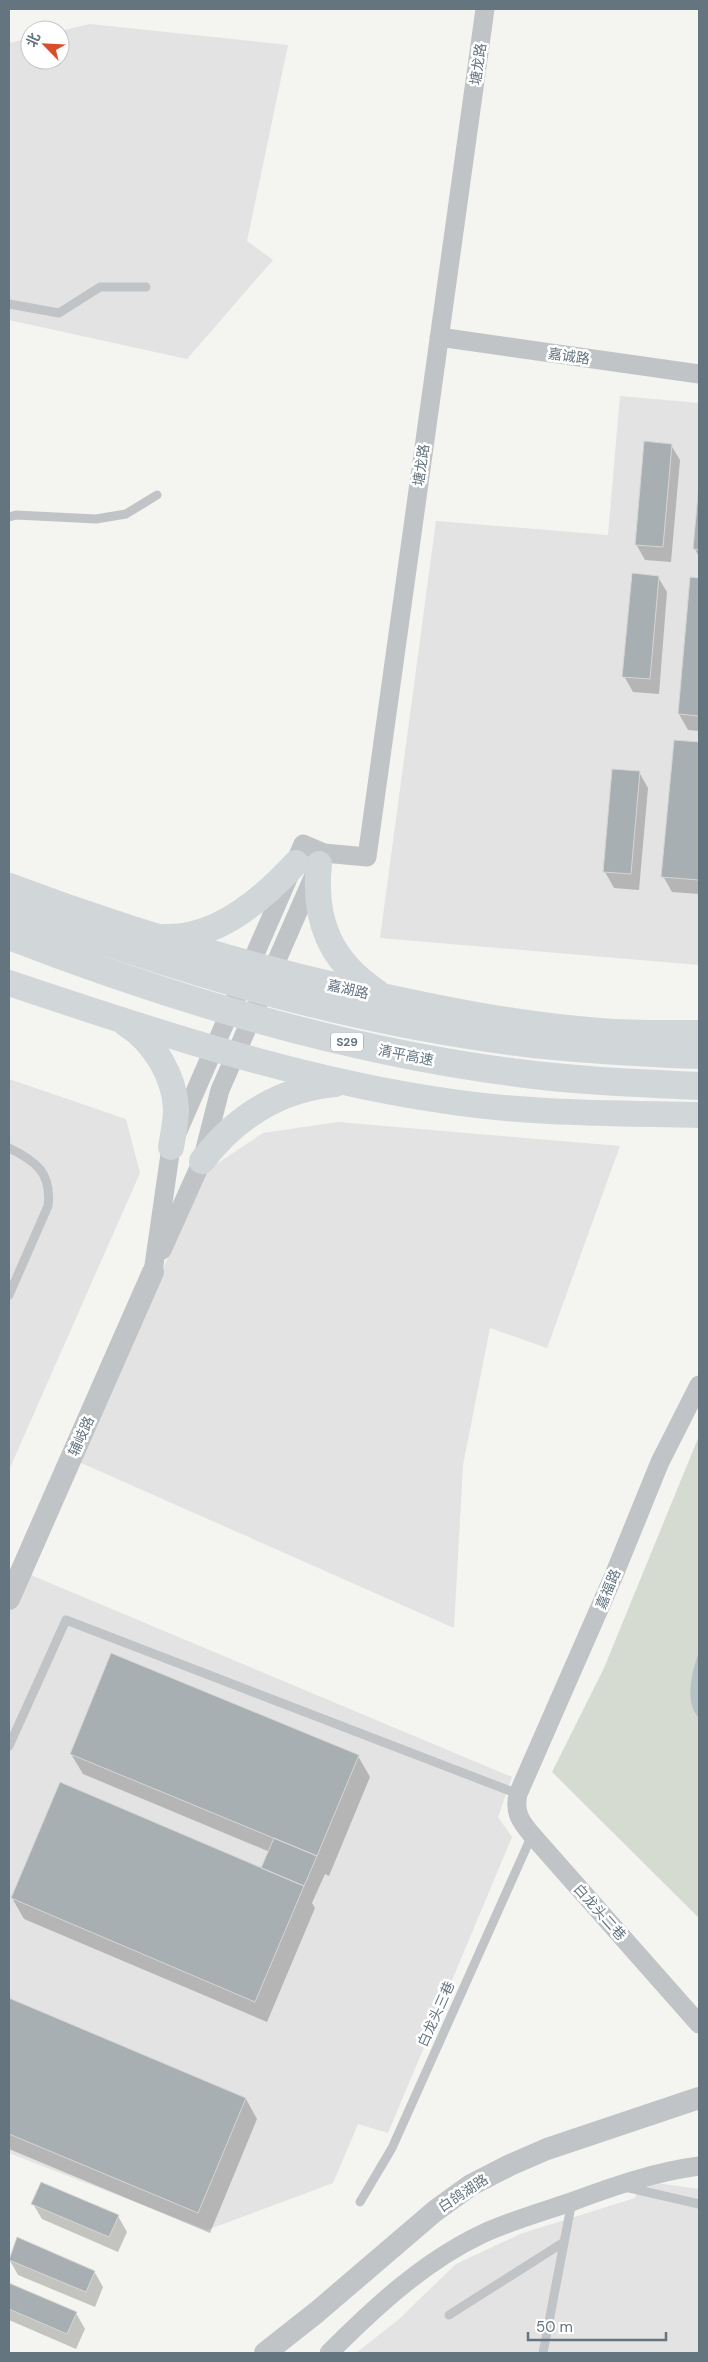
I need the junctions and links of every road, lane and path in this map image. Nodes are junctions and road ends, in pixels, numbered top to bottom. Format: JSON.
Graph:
{"nodes":[{"id":1,"x":486,"y":9,"type":"edge"},
{"id":2,"x":146,"y":287,"type":"dead end"},
{"id":3,"x":9,"y":304,"type":"edge"},
{"id":4,"x":439,"y":337,"type":"junction"},
{"id":5,"x":699,"y":374,"type":"edge"},
{"id":6,"x":156,"y":494,"type":"dead end"},
{"id":7,"x":9,"y":517,"type":"edge"},
{"id":8,"x":310,"y":856,"type":"junction"},
{"id":9,"x":9,"y":886,"type":"edge"},
{"id":10,"x":9,"y":907,"type":"edge"},
{"id":11,"x":9,"y":936,"type":"edge"},
{"id":12,"x":152,"y":936,"type":"junction"},
{"id":13,"x":262,"y":967,"type":"junction"},
{"id":14,"x":9,"y":983,"type":"edge"},
{"id":15,"x":384,"y":997,"type":"junction"},
{"id":16,"x":112,"y":1016,"type":"junction"},
{"id":17,"x":699,"y":1033,"type":"edge"},
{"id":18,"x":225,"y":1050,"type":"junction"},
{"id":19,"x":699,"y":1056,"type":"edge"},
{"id":20,"x":350,"y":1083,"type":"junction"},
{"id":21,"x":699,"y":1086,"type":"edge"},
{"id":22,"x":699,"y":1115,"type":"edge"},
{"id":23,"x":171,"y":1147,"type":"junction"},
{"id":24,"x":9,"y":1148,"type":"edge"},
{"id":25,"x":202,"y":1161,"type":"junction"},
{"id":26,"x":153,"y":1272,"type":"junction"},
{"id":27,"x":9,"y":1295,"type":"edge"},
{"id":28,"x":699,"y":1385,"type":"edge"},
{"id":29,"x":9,"y":1599,"type":"edge"},
{"id":30,"x":9,"y":1746,"type":"edge"},
{"id":31,"x":518,"y":1794,"type":"junction"},
{"id":32,"x":532,"y":1835,"type":"junction"},
{"id":33,"x":699,"y":2024,"type":"edge"},
{"id":34,"x":699,"y":2098,"type":"edge"},
{"id":35,"x":699,"y":2166,"type":"edge"},
{"id":36,"x":617,"y":2185,"type":"junction"},
{"id":37,"x":572,"y":2201,"type":"junction"},
{"id":38,"x":360,"y":2202,"type":"dead end"},
{"id":39,"x":699,"y":2204,"type":"edge"},
{"id":40,"x":564,"y":2242,"type":"junction"},
{"id":41,"x":448,"y":2315,"type":"dead end"},
{"id":42,"x":265,"y":2353,"type":"edge"},
{"id":43,"x":329,"y":2353,"type":"edge"},
{"id":44,"x":543,"y":2353,"type":"edge"}],
"edges":[{"from":1,"to":4,"type":"street","name":"塘龙路"},
{"from":2,"to":3,"type":"lane"},
{"from":4,"to":5,"type":"street","name":"嘉诚路"},
{"from":4,"to":8,"type":"street","name":"塘龙路"},
{"from":6,"to":7,"type":"lane"},
{"from":8,"to":12,"type":"main road"},
{"from":8,"to":13,"type":"street"},
{"from":8,"to":15,"type":"main road"},
{"from":9,"to":12,"type":"main road","name":"嘉湖路"},
{"from":10,"to":19,"type":"highway","number":"S29"},
{"from":11,"to":21,"type":"highway","name":"清平高速","number":"S29"},
{"from":12,"to":13,"type":"main road","name":"嘉湖路"},
{"from":13,"to":15,"type":"main road","name":"嘉湖路"},
{"from":13,"to":18,"type":"street"},
{"from":14,"to":16,"type":"main road"},
{"from":15,"to":17,"type":"main road","name":"嘉湖路"},
{"from":16,"to":18,"type":"main road"},
{"from":16,"to":23,"type":"main road"},
{"from":18,"to":20,"type":"main road"},
{"from":18,"to":23,"type":"street"},
{"from":18,"to":25,"type":"street"},
{"from":20,"to":22,"type":"main road"},
{"from":20,"to":25,"type":"main road"},
{"from":23,"to":26,"type":"street"},
{"from":24,"to":27,"type":"lane"},
{"from":25,"to":26,"type":"street"},
{"from":26,"to":29,"type":"street","name":"辅岐路"},
{"from":28,"to":31,"type":"street","name":"嘉福路"},
{"from":30,"to":31,"type":"lane"},
{"from":31,"to":32,"type":"street","name":"白龙头二巷"},
{"from":32,"to":33,"type":"street","name":"白龙头二巷"},
{"from":32,"to":38,"type":"lane","name":"白龙头三巷"},
{"from":34,"to":42,"type":"street","name":"白鸽湖路"},
{"from":35,"to":36,"type":"street"},
{"from":36,"to":37,"type":"street"},
{"from":36,"to":39,"type":"lane"},
{"from":37,"to":40,"type":"lane"},
{"from":37,"to":43,"type":"street"},
{"from":40,"to":41,"type":"lane"},
{"from":40,"to":44,"type":"lane"}]}
